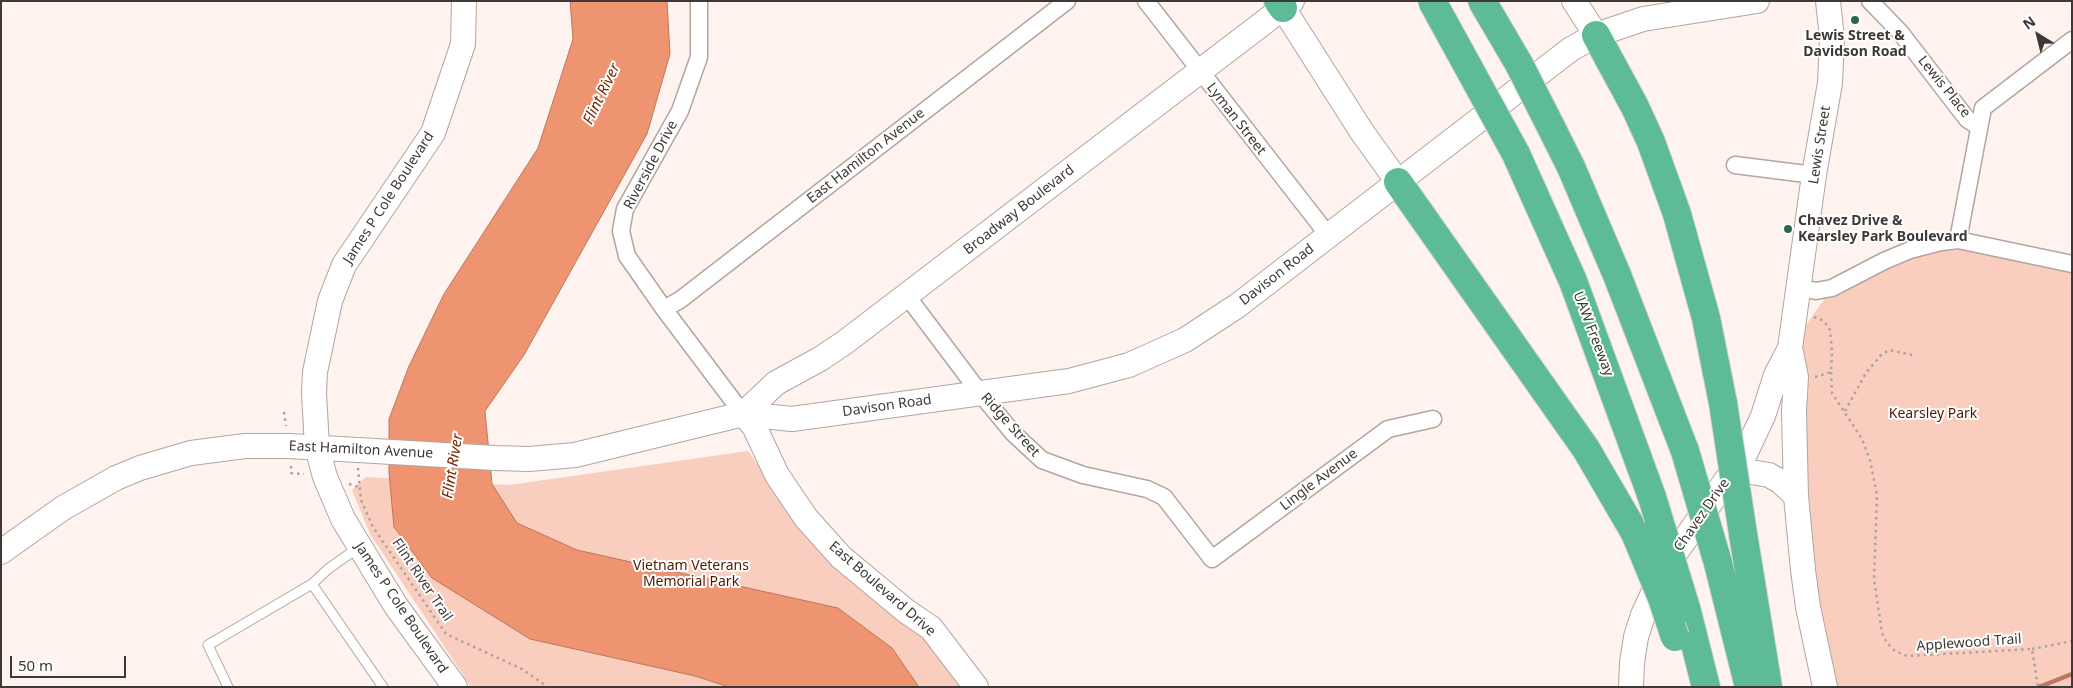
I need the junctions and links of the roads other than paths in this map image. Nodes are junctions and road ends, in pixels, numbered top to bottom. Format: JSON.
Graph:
{"nodes":[{"id":1,"x":464,"y":1,"type":"edge"},
{"id":2,"x":699,"y":1,"type":"edge"},
{"id":3,"x":1067,"y":1,"type":"edge"},
{"id":4,"x":1146,"y":1,"type":"edge"},
{"id":5,"x":1432,"y":1,"type":"edge"},
{"id":6,"x":1482,"y":1,"type":"edge"},
{"id":7,"x":1574,"y":1,"type":"edge"},
{"id":8,"x":1686,"y":1,"type":"edge"},
{"id":9,"x":1757,"y":1,"type":"edge"},
{"id":10,"x":1828,"y":1,"type":"edge"},
{"id":11,"x":1870,"y":1,"type":"edge"},
{"id":12,"x":1284,"y":4,"type":"edge"},
{"id":13,"x":1643,"y":19,"type":"junction"},
{"id":14,"x":1596,"y":35,"type":"junction"},
{"id":15,"x":2072,"y":40,"type":"edge"},
{"id":16,"x":1199,"y":71,"type":"junction"},
{"id":17,"x":1980,"y":127,"type":"junction"},
{"id":18,"x":1735,"y":165,"type":"dead end"},
{"id":19,"x":1814,"y":175,"type":"junction"},
{"id":20,"x":1398,"y":182,"type":"junction"},
{"id":21,"x":1328,"y":236,"type":"junction"},
{"id":22,"x":1958,"y":240,"type":"junction"},
{"id":23,"x":2072,"y":264,"type":"edge"},
{"id":24,"x":1798,"y":287,"type":"junction"},
{"id":25,"x":907,"y":296,"type":"junction"},
{"id":26,"x":664,"y":309,"type":"junction"},
{"id":27,"x":1790,"y":348,"type":"junction"},
{"id":28,"x":980,"y":393,"type":"junction"},
{"id":29,"x":743,"y":414,"type":"junction"},
{"id":30,"x":1433,"y":418,"type":"dead end"},
{"id":31,"x":317,"y":447,"type":"junction"},
{"id":32,"x":1731,"y":473,"type":"junction"},
{"id":33,"x":1796,"y":496,"type":"junction"},
{"id":34,"x":359,"y":547,"type":"junction"},
{"id":35,"x":1,"y":552,"type":"edge"},
{"id":36,"x":1212,"y":559,"type":"joint"},
{"id":37,"x":312,"y":584,"type":"junction"},
{"id":38,"x":228,"y":687,"type":"edge"},
{"id":39,"x":383,"y":687,"type":"edge"},
{"id":40,"x":455,"y":687,"type":"edge"},
{"id":41,"x":976,"y":687,"type":"edge"},
{"id":42,"x":1630,"y":687,"type":"edge"},
{"id":43,"x":1693,"y":687,"type":"edge"},
{"id":44,"x":1706,"y":687,"type":"edge"},
{"id":45,"x":1749,"y":687,"type":"edge"},
{"id":46,"x":1768,"y":687,"type":"edge"},
{"id":47,"x":1825,"y":687,"type":"edge"}],
"edges":[{"from":1,"to":31,"type":"main road","name":"James P Cole Boulevard"},
{"from":2,"to":26,"type":"street","name":"Riverside Drive"},
{"from":3,"to":26,"type":"street","name":"East Hamilton Avenue"},
{"from":4,"to":16,"type":"street","name":"Lyman Street"},
{"from":5,"to":44,"type":"highway","name":"UAW Freeway","bridge":true},
{"from":6,"to":45,"type":"highway","bridge":true},
{"from":7,"to":14,"type":"main road"},
{"from":8,"to":13,"type":"main road"},
{"from":9,"to":13,"type":"main road","name":"Davison Road"},
{"from":10,"to":19,"type":"main road","name":"Lewis Street"},
{"from":11,"to":17,"type":"street","name":"Lewis Place"},
{"from":12,"to":16,"type":"main road","name":"Broadway Boulevard"},
{"from":12,"to":20,"type":"main road"},
{"from":13,"to":14,"type":"main road","name":"Davison Road"},
{"from":14,"to":20,"type":"main road","name":"Davison Road"},
{"from":14,"to":46,"type":"highway","bridge":true},
{"from":15,"to":17,"type":"street"},
{"from":16,"to":21,"type":"street","name":"Lyman Street"},
{"from":16,"to":25,"type":"main road","name":"Broadway Boulevard"},
{"from":17,"to":22,"type":"street"},
{"from":18,"to":19,"type":"street"},
{"from":19,"to":24,"type":"main road","name":"Lewis Street"},
{"from":20,"to":21,"type":"main road","name":"Davison Road"},
{"from":20,"to":43,"type":"highway","bridge":true},
{"from":21,"to":28,"type":"main road","name":"Davison Road"},
{"from":22,"to":23,"type":"street"},
{"from":22,"to":24,"type":"street"},
{"from":24,"to":27,"type":"main road","name":"Chavez Drive"},
{"from":25,"to":28,"type":"street","name":"Ridge Street"},
{"from":25,"to":29,"type":"main road","name":"Broadway Boulevard"},
{"from":26,"to":29,"type":"street","name":"Riverside Drive"},
{"from":27,"to":32,"type":"main road","name":"Chavez Drive"},
{"from":27,"to":33,"type":"main road","name":"Chavez Drive"},
{"from":28,"to":29,"type":"main road","name":"Davison Road"},
{"from":28,"to":36,"type":"street","name":"Ridge Street"},
{"from":29,"to":31,"type":"main road","name":"East Hamilton Avenue"},
{"from":29,"to":41,"type":"main road","name":"East Boulevard Drive"},
{"from":30,"to":36,"type":"street","name":"Lingle Avenue"},
{"from":31,"to":34,"type":"main road","name":"James P Cole Boulevard"},
{"from":31,"to":35,"type":"main road","name":"East Hamilton Avenue"},
{"from":32,"to":33,"type":"main road"},
{"from":32,"to":42,"type":"main road","name":"Chavez Drive"},
{"from":33,"to":47,"type":"main road","name":"Chavez Drive"},
{"from":34,"to":37,"type":"lane"},
{"from":34,"to":40,"type":"main road","name":"James P Cole Boulevard"},
{"from":37,"to":38,"type":"lane"},
{"from":37,"to":39,"type":"lane"}]}
